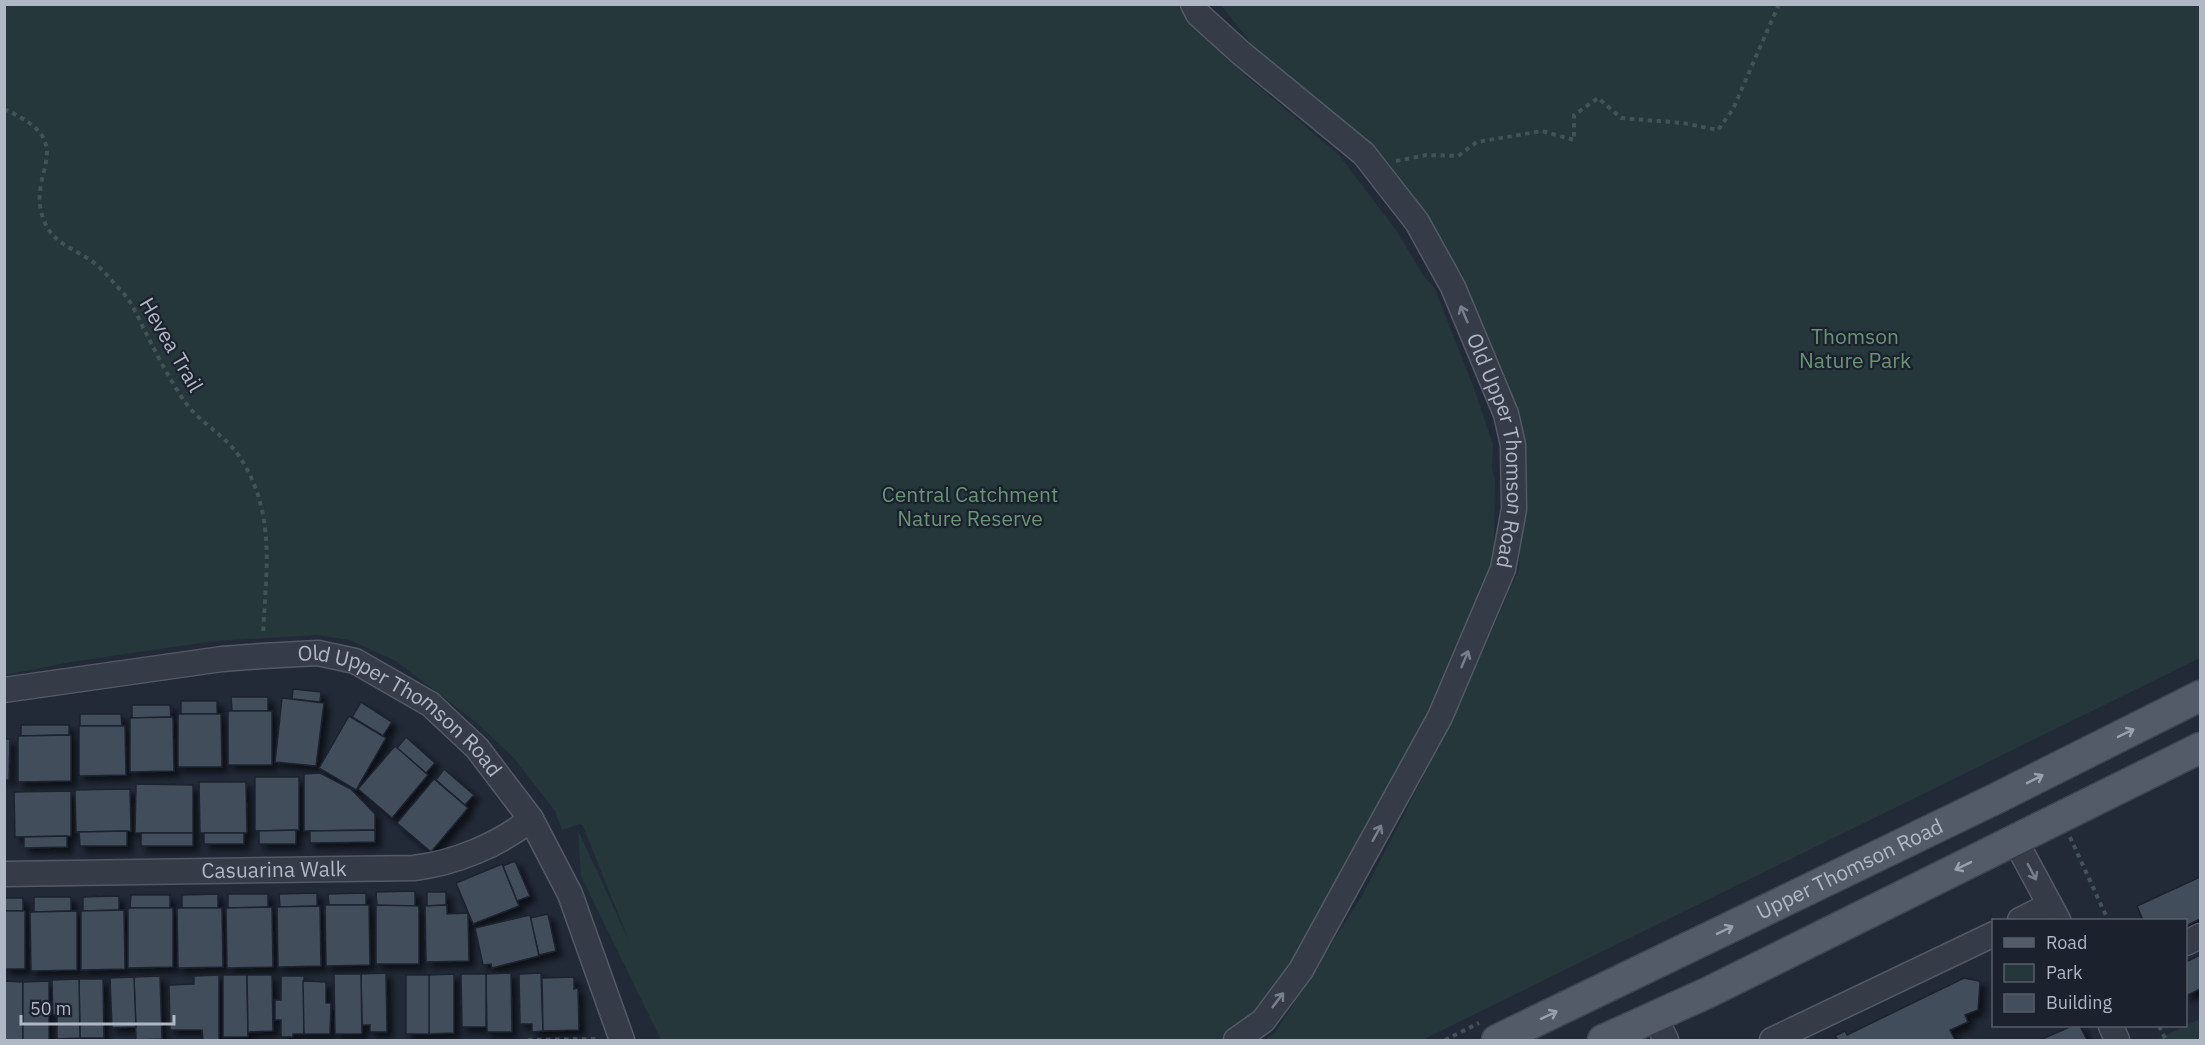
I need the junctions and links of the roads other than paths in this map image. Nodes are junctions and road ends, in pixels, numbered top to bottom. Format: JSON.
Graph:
{"nodes":[{"id":1,"x":1193,"y":4,"type":"edge"},
{"id":2,"x":4,"y":690,"type":"edge"},
{"id":3,"x":2200,"y":696,"type":"edge"},
{"id":4,"x":2200,"y":748,"type":"edge"},
{"id":5,"x":531,"y":819,"type":"junction"},
{"id":6,"x":2015,"y":840,"type":"junction"},
{"id":7,"x":4,"y":874,"type":"edge"},
{"id":8,"x":2054,"y":913,"type":"edge"},
{"id":9,"x":2028,"y":919,"type":"edge"},
{"id":10,"x":1992,"y":935,"type":"edge"},
{"id":11,"x":2111,"y":1027,"type":"edge"},
{"id":12,"x":1660,"y":1029,"type":"edge"},
{"id":13,"x":1615,"y":1038,"type":"edge"},
{"id":14,"x":614,"y":1040,"type":"edge"},
{"id":15,"x":1236,"y":1041,"type":"edge"},
{"id":16,"x":1497,"y":1041,"type":"edge"},
{"id":17,"x":1772,"y":1041,"type":"edge"},
{"id":18,"x":2117,"y":1041,"type":"edge"}],
"edges":[{"from":15,"to":1,"type":"street","name":"Old Upper Thomson Road","one_way":true},
{"from":2,"to":5,"type":"street","name":"Old Upper Thomson Road"},
{"from":16,"to":3,"type":"main road","name":"Upper Thomson Road","one_way":true},
{"from":4,"to":6,"type":"main road"},
{"from":5,"to":7,"type":"street","name":"Casuarina Walk"},
{"from":5,"to":14,"type":"street","name":"Old Upper Thomson Road"},
{"from":6,"to":8,"type":"street","one_way":true},
{"from":6,"to":12,"type":"main road","one_way":true},
{"from":8,"to":9,"type":"street"},
{"from":10,"to":17,"type":"street"},
{"from":11,"to":18,"type":"street"},
{"from":12,"to":13,"type":"main road"}]}
